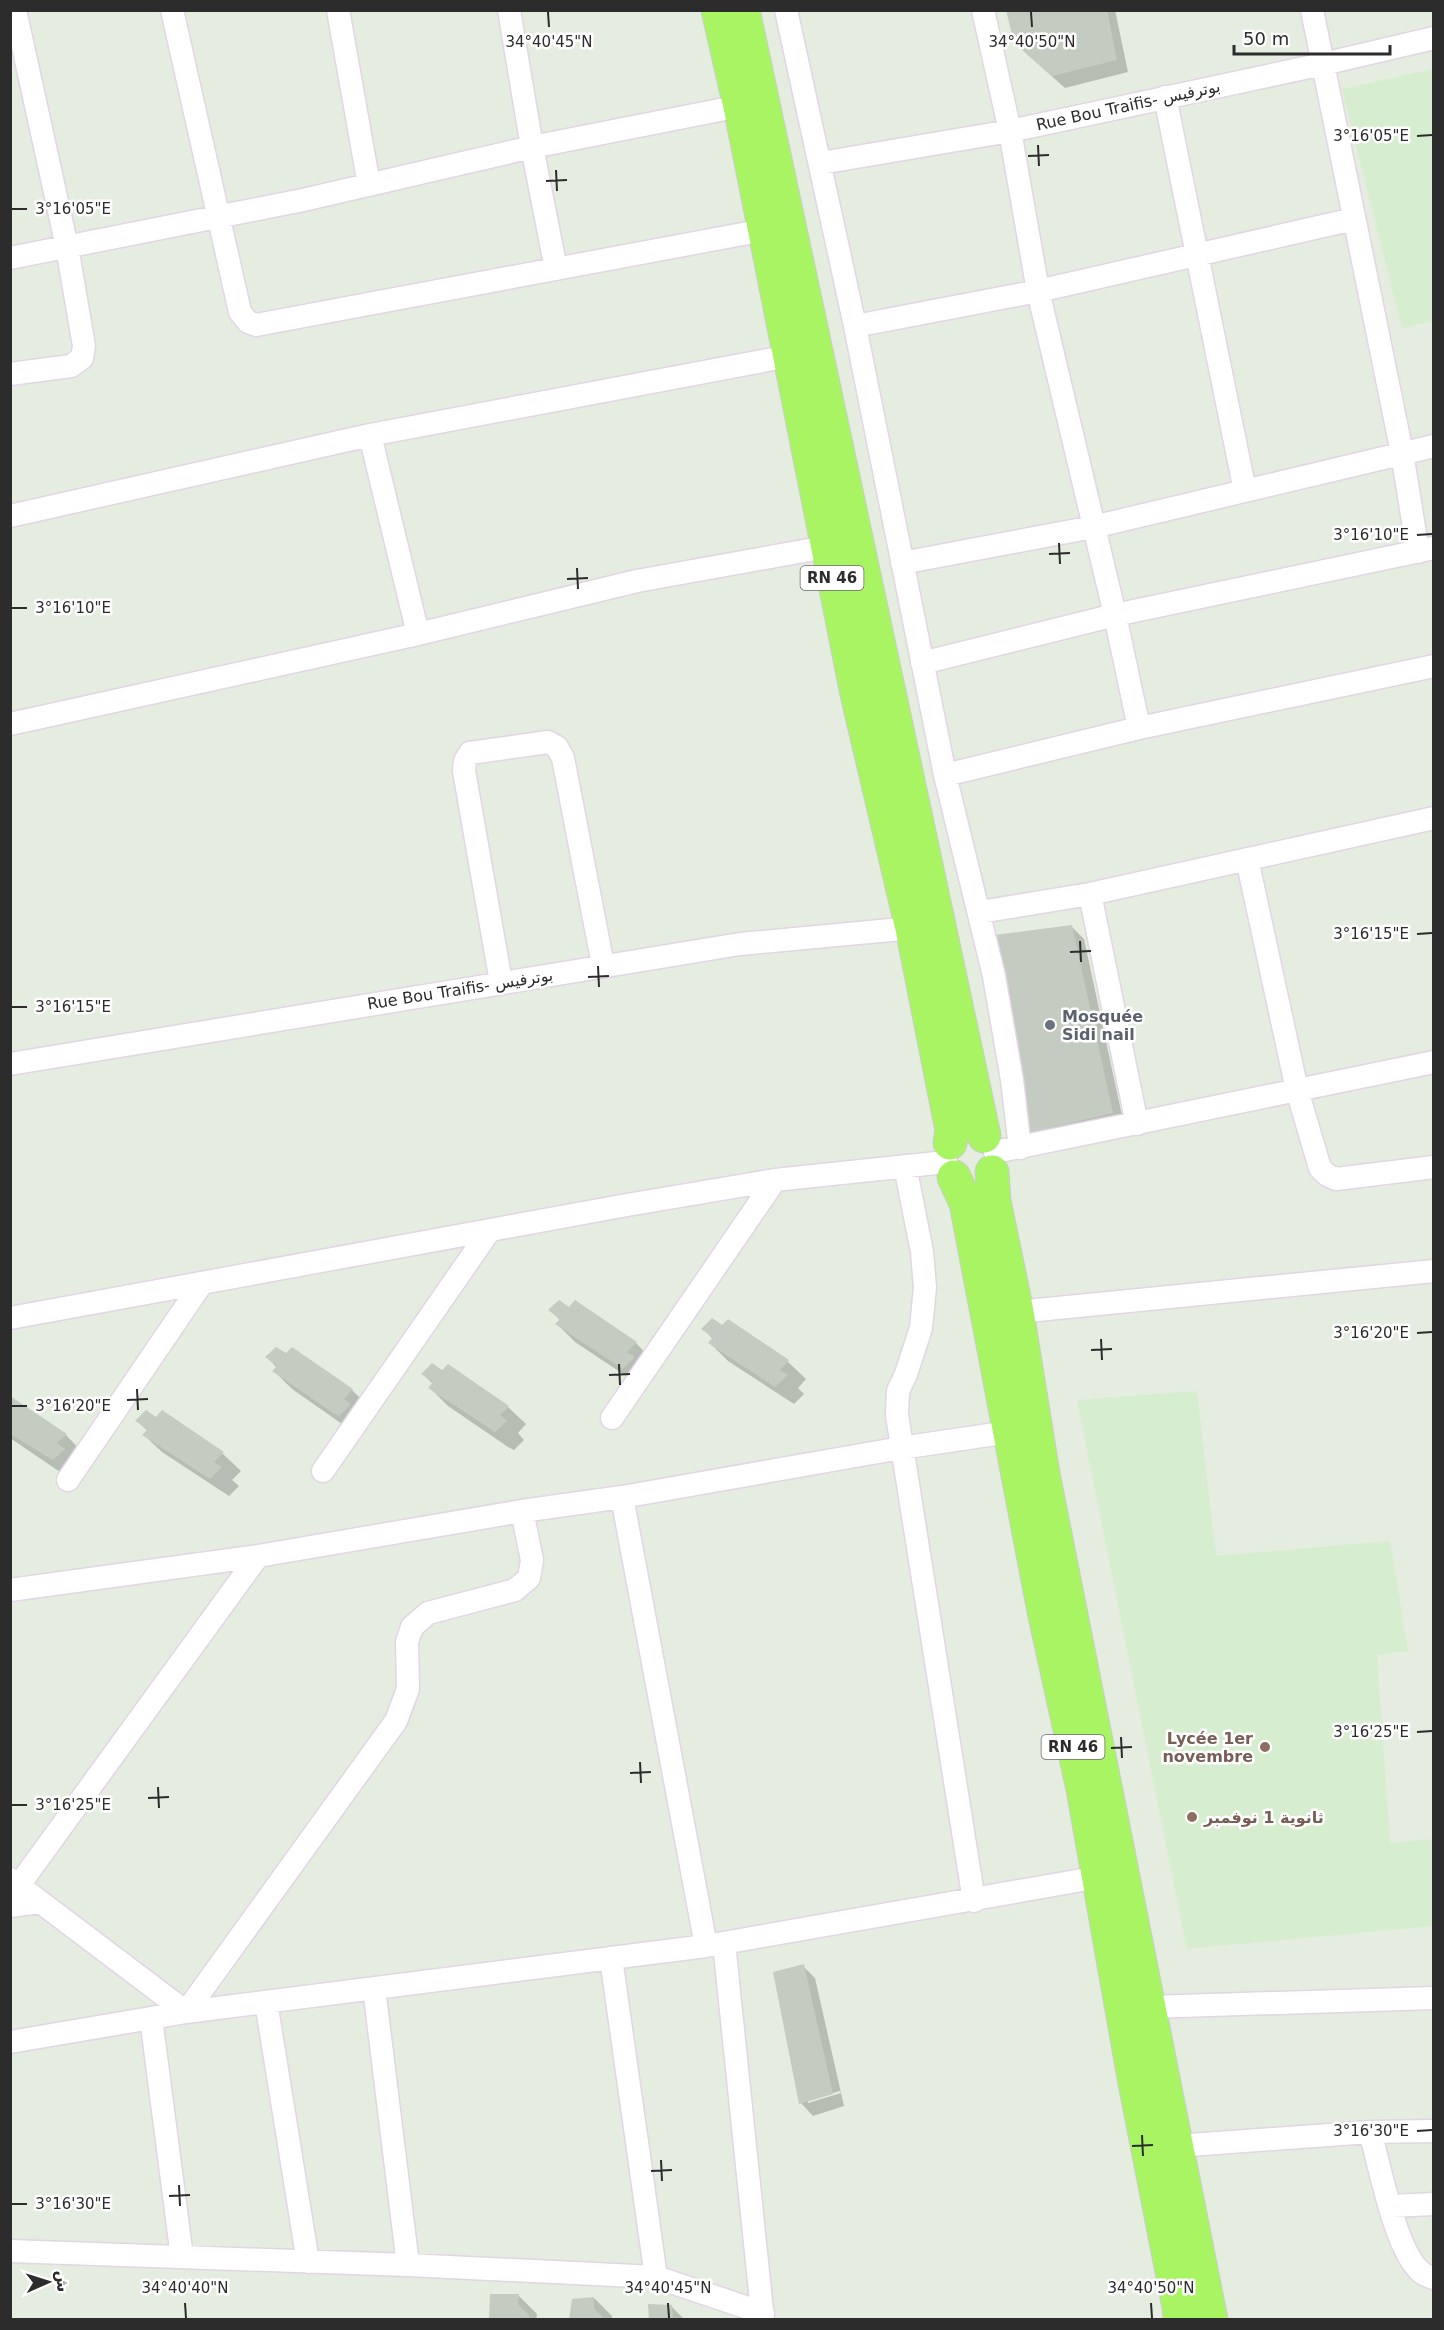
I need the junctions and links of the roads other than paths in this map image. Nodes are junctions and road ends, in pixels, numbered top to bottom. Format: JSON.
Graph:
{"nodes":[{"id":1,"x":15,"y":10,"type":"edge"},
{"id":2,"x":172,"y":10,"type":"edge"},
{"id":3,"x":338,"y":10,"type":"edge"},
{"id":4,"x":509,"y":10,"type":"edge"},
{"id":5,"x":718,"y":10,"type":"edge"},
{"id":6,"x":743,"y":10,"type":"edge"},
{"id":7,"x":786,"y":10,"type":"edge"},
{"id":8,"x":983,"y":10,"type":"edge"},
{"id":9,"x":1312,"y":10,"type":"edge"},
{"id":10,"x":1434,"y":38,"type":"edge"},
{"id":11,"x":1323,"y":64,"type":"junction"},
{"id":12,"x":1165,"y":97,"type":"junction"},
{"id":13,"x":740,"y":106,"type":"junction"},
{"id":14,"x":1010,"y":130,"type":"junction"},
{"id":15,"x":532,"y":147,"type":"junction"},
{"id":16,"x":821,"y":163,"type":"junction"},
{"id":17,"x":369,"y":185,"type":"junction"},
{"id":18,"x":219,"y":217,"type":"junction"},
{"id":19,"x":1354,"y":219,"type":"junction"},
{"id":20,"x":764,"y":230,"type":"junction"},
{"id":21,"x":67,"y":247,"type":"junction"},
{"id":22,"x":1197,"y":255,"type":"junction"},
{"id":23,"x":10,"y":258,"type":"edge"},
{"id":24,"x":556,"y":269,"type":"junction"},
{"id":25,"x":1038,"y":291,"type":"junction"},
{"id":26,"x":855,"y":326,"type":"junction"},
{"id":27,"x":789,"y":356,"type":"junction"},
{"id":28,"x":10,"y":374,"type":"edge"},
{"id":29,"x":370,"y":435,"type":"junction"},
{"id":30,"x":1434,"y":446,"type":"edge"},
{"id":31,"x":1402,"y":453,"type":"junction"},
{"id":32,"x":1245,"y":491,"type":"junction"},
{"id":33,"x":10,"y":516,"type":"edge"},
{"id":34,"x":1093,"y":527,"type":"junction"},
{"id":35,"x":826,"y":547,"type":"junction"},
{"id":36,"x":1426,"y":550,"type":"edge"},
{"id":37,"x":902,"y":563,"type":"junction"},
{"id":38,"x":1115,"y":615,"type":"junction"},
{"id":39,"x":418,"y":633,"type":"junction"},
{"id":40,"x":922,"y":663,"type":"junction"},
{"id":41,"x":1434,"y":666,"type":"edge"},
{"id":42,"x":11,"y":721,"type":"edge"},
{"id":43,"x":1139,"y":728,"type":"junction"},
{"id":44,"x":945,"y":775,"type":"junction"},
{"id":45,"x":1434,"y":818,"type":"edge"},
{"id":46,"x":1247,"y":859,"type":"junction"},
{"id":47,"x":1090,"y":894,"type":"junction"},
{"id":48,"x":980,"y":912,"type":"junction"},
{"id":49,"x":912,"y":928,"type":"junction"},
{"id":50,"x":603,"y":965,"type":"junction"},
{"id":51,"x":501,"y":982,"type":"junction"},
{"id":52,"x":1434,"y":1062,"type":"edge"},
{"id":53,"x":10,"y":1064,"type":"edge"},
{"id":54,"x":1297,"y":1090,"type":"junction"},
{"id":55,"x":1137,"y":1124,"type":"junction"},
{"id":56,"x":998,"y":1152,"type":"junction"},
{"id":57,"x":950,"y":1161,"type":"junction"},
{"id":58,"x":905,"y":1166,"type":"junction"},
{"id":59,"x":1434,"y":1167,"type":"edge"},
{"id":60,"x":775,"y":1180,"type":"junction"},
{"id":61,"x":490,"y":1230,"type":"junction"},
{"id":62,"x":1434,"y":1271,"type":"edge"},
{"id":63,"x":202,"y":1283,"type":"junction"},
{"id":64,"x":1017,"y":1312,"type":"junction"},
{"id":65,"x":10,"y":1318,"type":"edge"},
{"id":66,"x":612,"y":1418,"type":"dead end"},
{"id":67,"x":1009,"y":1432,"type":"junction"},
{"id":68,"x":901,"y":1448,"type":"junction"},
{"id":69,"x":323,"y":1471,"type":"dead end"},
{"id":70,"x":68,"y":1480,"type":"dead end"},
{"id":71,"x":622,"y":1497,"type":"junction"},
{"id":72,"x":522,"y":1511,"type":"junction"},
{"id":73,"x":258,"y":1556,"type":"junction"},
{"id":74,"x":10,"y":1590,"type":"edge"},
{"id":75,"x":1099,"y":1877,"type":"junction"},
{"id":76,"x":13,"y":1890,"type":"edge"},
{"id":77,"x":974,"y":1901,"type":"junction"},
{"id":78,"x":715,"y":1945,"type":"junction"},
{"id":79,"x":611,"y":1958,"type":"junction"},
{"id":80,"x":374,"y":1988,"type":"junction"},
{"id":81,"x":1434,"y":1998,"type":"edge"},
{"id":82,"x":266,"y":2002,"type":"junction"},
{"id":83,"x":1149,"y":2007,"type":"junction"},
{"id":84,"x":186,"y":2012,"type":"junction"},
{"id":85,"x":151,"y":2018,"type":"junction"},
{"id":86,"x":10,"y":2042,"type":"edge"},
{"id":87,"x":1434,"y":2131,"type":"edge"},
{"id":88,"x":1370,"y":2132,"type":"junction"},
{"id":89,"x":1176,"y":2146,"type":"junction"},
{"id":90,"x":1434,"y":2204,"type":"edge"},
{"id":91,"x":1391,"y":2206,"type":"junction"},
{"id":92,"x":10,"y":2251,"type":"edge"},
{"id":93,"x":182,"y":2257,"type":"junction"},
{"id":94,"x":308,"y":2262,"type":"junction"},
{"id":95,"x":408,"y":2265,"type":"junction"},
{"id":96,"x":656,"y":2277,"type":"junction"},
{"id":97,"x":1434,"y":2278,"type":"edge"},
{"id":98,"x":763,"y":2316,"type":"edge"},
{"id":99,"x":1180,"y":2319,"type":"edge"},
{"id":100,"x":1211,"y":2319,"type":"edge"}],
"edges":[{"from":1,"to":21,"type":"street"},
{"from":2,"to":18,"type":"street"},
{"from":3,"to":17,"type":"street"},
{"from":4,"to":15,"type":"street"},
{"from":5,"to":13,"type":"highway","number":"RN 46"},
{"from":6,"to":56,"type":"highway","number":"RN 46"},
{"from":7,"to":16,"type":"street"},
{"from":8,"to":14,"type":"street"},
{"from":9,"to":11,"type":"street"},
{"from":10,"to":11,"type":"street","name":"Rue Bou Traifis- بوترفيس"},
{"from":11,"to":12,"type":"street","name":"Rue Bou Traifis- بوترفيس"},
{"from":11,"to":19,"type":"street"},
{"from":12,"to":14,"type":"street","name":"Rue Bou Traifis- بوترفيس"},
{"from":12,"to":22,"type":"street"},
{"from":13,"to":15,"type":"street"},
{"from":13,"to":20,"type":"highway","number":"RN 46"},
{"from":14,"to":16,"type":"street","name":"Rue Bou Traifis- بوترفيس"},
{"from":14,"to":25,"type":"street"},
{"from":15,"to":17,"type":"street"},
{"from":15,"to":24,"type":"street"},
{"from":16,"to":26,"type":"street"},
{"from":17,"to":18,"type":"street"},
{"from":18,"to":21,"type":"street"},
{"from":18,"to":24,"type":"street"},
{"from":19,"to":22,"type":"street"},
{"from":19,"to":31,"type":"street"},
{"from":20,"to":24,"type":"street"},
{"from":20,"to":27,"type":"highway","number":"RN 46"},
{"from":21,"to":23,"type":"street"},
{"from":21,"to":28,"type":"street"},
{"from":22,"to":25,"type":"street"},
{"from":22,"to":32,"type":"street"},
{"from":25,"to":26,"type":"street"},
{"from":25,"to":34,"type":"street"},
{"from":26,"to":37,"type":"street"},
{"from":27,"to":29,"type":"street"},
{"from":27,"to":35,"type":"highway","number":"RN 46"},
{"from":29,"to":33,"type":"street"},
{"from":29,"to":39,"type":"street"},
{"from":30,"to":31,"type":"street"},
{"from":31,"to":32,"type":"street"},
{"from":31,"to":36,"type":"street"},
{"from":32,"to":34,"type":"street"},
{"from":34,"to":37,"type":"street"},
{"from":34,"to":38,"type":"street"},
{"from":35,"to":39,"type":"street"},
{"from":35,"to":49,"type":"highway","number":"RN 46"},
{"from":36,"to":38,"type":"street"},
{"from":37,"to":40,"type":"street"},
{"from":38,"to":40,"type":"street"},
{"from":38,"to":43,"type":"street"},
{"from":39,"to":42,"type":"street"},
{"from":40,"to":44,"type":"street"},
{"from":41,"to":43,"type":"street"},
{"from":43,"to":44,"type":"street"},
{"from":44,"to":48,"type":"street"},
{"from":45,"to":46,"type":"street"},
{"from":46,"to":47,"type":"street"},
{"from":46,"to":54,"type":"street"},
{"from":47,"to":48,"type":"street"},
{"from":47,"to":55,"type":"street"},
{"from":48,"to":56,"type":"street"},
{"from":49,"to":50,"type":"street","name":"Rue Bou Traifis- بوترفيس"},
{"from":49,"to":57,"type":"highway","number":"RN 46"},
{"from":50,"to":51,"type":"street","name":"Rue Bou Traifis- بوترفيس"},
{"from":50,"to":51,"type":"street"},
{"from":51,"to":53,"type":"street","name":"Rue Bou Traifis- بوترفيس"},
{"from":52,"to":54,"type":"street"},
{"from":54,"to":55,"type":"street"},
{"from":54,"to":59,"type":"street"},
{"from":55,"to":56,"type":"street"},
{"from":56,"to":57,"type":"highway"},
{"from":56,"to":57,"type":"highway"},
{"from":56,"to":64,"type":"highway","number":"RN 46"},
{"from":57,"to":58,"type":"street"},
{"from":57,"to":67,"type":"highway","number":"RN 46"},
{"from":58,"to":60,"type":"street"},
{"from":58,"to":68,"type":"street"},
{"from":60,"to":61,"type":"street"},
{"from":60,"to":66,"type":"street"},
{"from":61,"to":63,"type":"street"},
{"from":61,"to":69,"type":"street"},
{"from":62,"to":64,"type":"street"},
{"from":63,"to":65,"type":"street"},
{"from":63,"to":70,"type":"street"},
{"from":64,"to":83,"type":"highway","number":"RN 46"},
{"from":67,"to":68,"type":"street"},
{"from":67,"to":75,"type":"highway","number":"RN 46"},
{"from":68,"to":71,"type":"street"},
{"from":68,"to":77,"type":"street"},
{"from":71,"to":72,"type":"street"},
{"from":71,"to":78,"type":"street"},
{"from":72,"to":73,"type":"street"},
{"from":72,"to":84,"type":"street"},
{"from":73,"to":74,"type":"street"},
{"from":73,"to":76,"type":"street"},
{"from":75,"to":77,"type":"street"},
{"from":75,"to":99,"type":"highway","number":"RN 46"},
{"from":76,"to":84,"type":"street"},
{"from":77,"to":78,"type":"street"},
{"from":78,"to":79,"type":"street"},
{"from":78,"to":98,"type":"street"},
{"from":79,"to":80,"type":"street"},
{"from":79,"to":96,"type":"street"},
{"from":80,"to":82,"type":"street"},
{"from":80,"to":95,"type":"street"},
{"from":81,"to":83,"type":"street"},
{"from":82,"to":84,"type":"street"},
{"from":82,"to":94,"type":"street"},
{"from":83,"to":89,"type":"highway","number":"RN 46"},
{"from":84,"to":85,"type":"street"},
{"from":85,"to":86,"type":"street"},
{"from":85,"to":93,"type":"street"},
{"from":87,"to":88,"type":"street"},
{"from":88,"to":89,"type":"street"},
{"from":88,"to":91,"type":"street"},
{"from":89,"to":100,"type":"highway","number":"RN 46"},
{"from":90,"to":91,"type":"street"},
{"from":91,"to":97,"type":"street"},
{"from":92,"to":93,"type":"street"},
{"from":93,"to":94,"type":"street"},
{"from":94,"to":95,"type":"street"},
{"from":95,"to":96,"type":"street"},
{"from":96,"to":98,"type":"street"}]}
